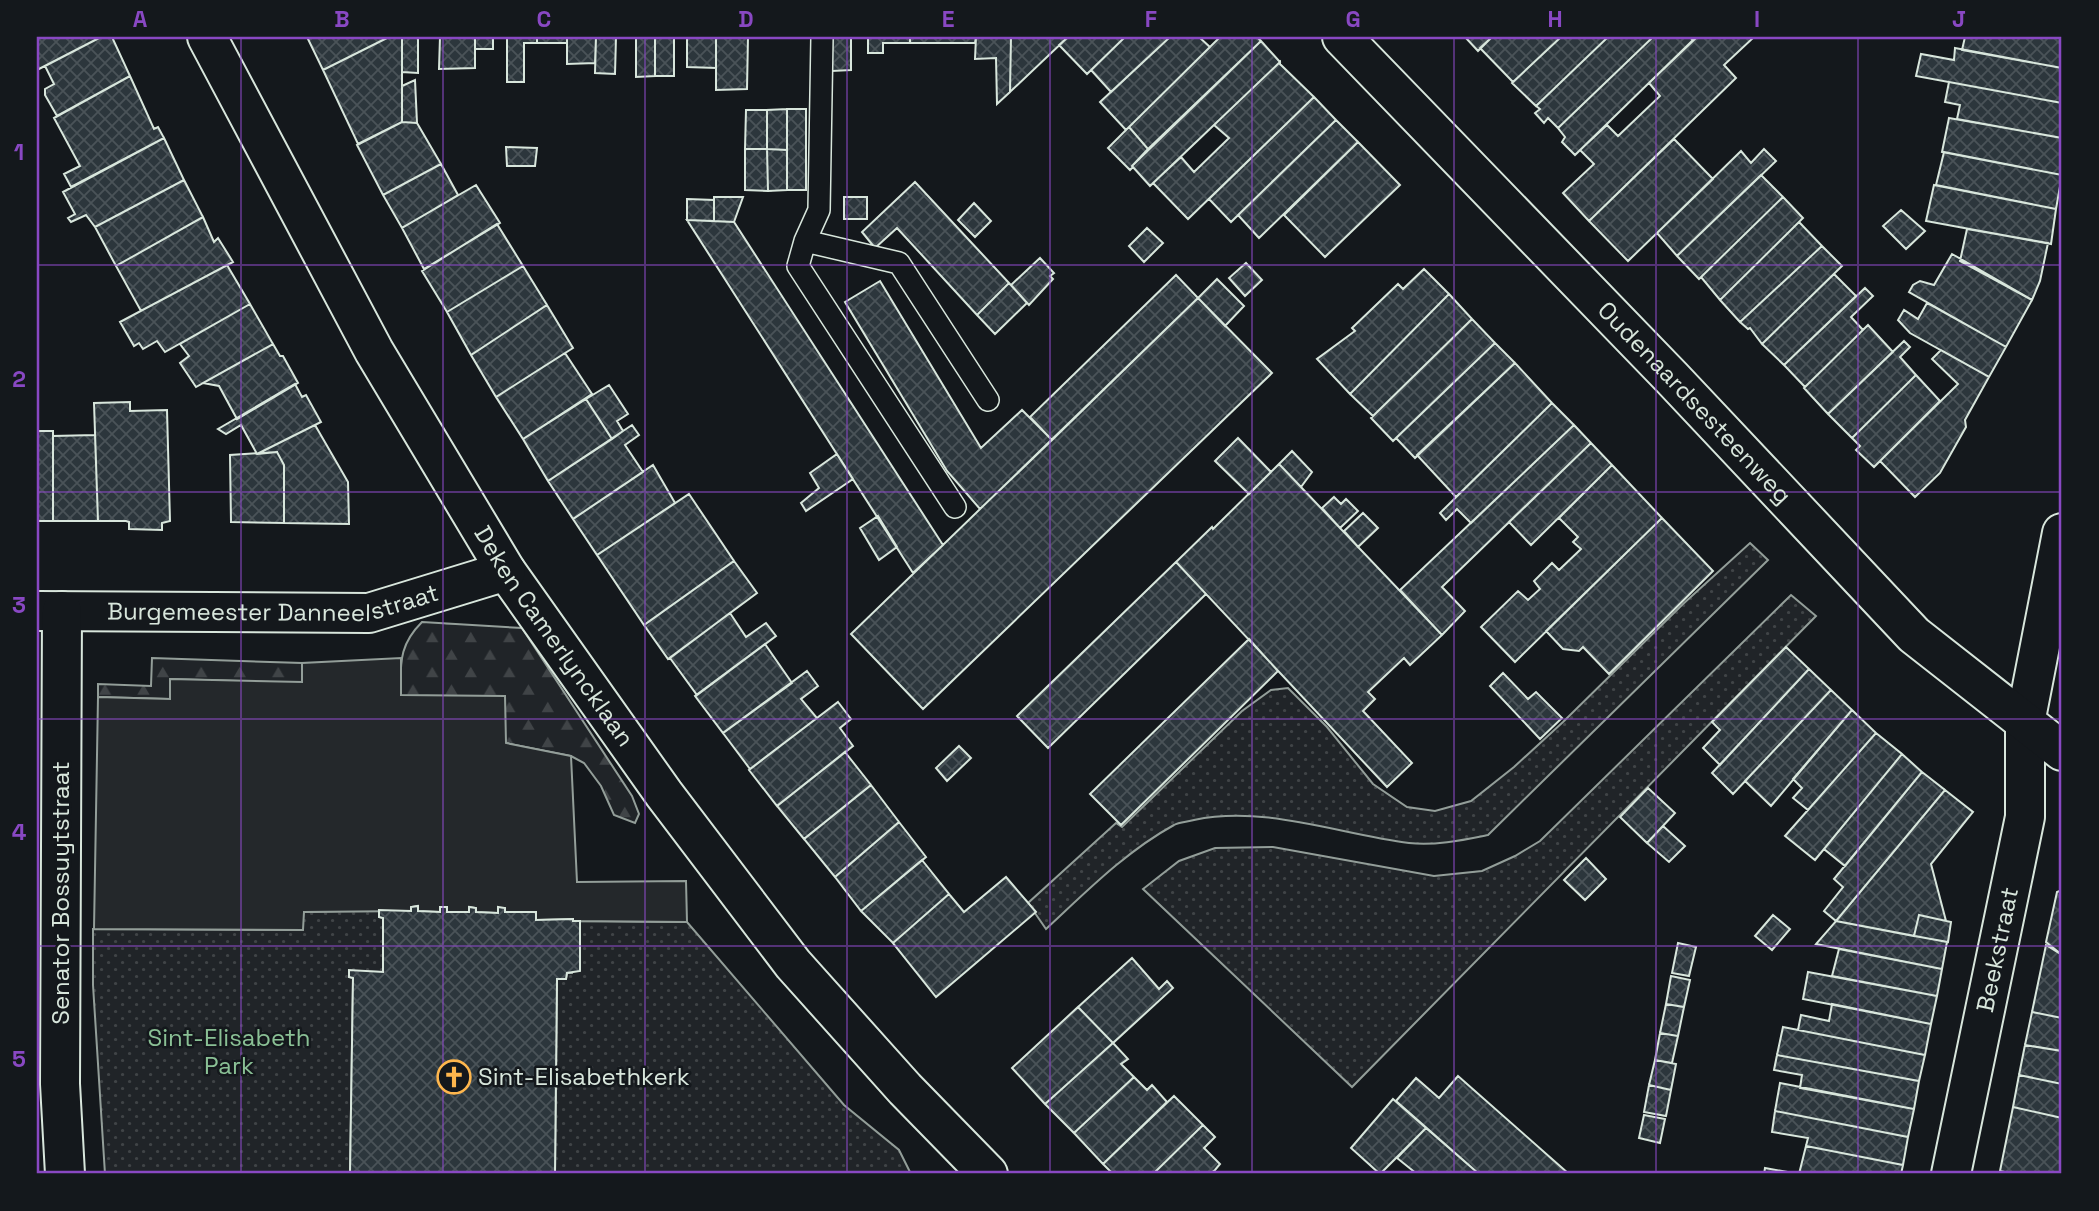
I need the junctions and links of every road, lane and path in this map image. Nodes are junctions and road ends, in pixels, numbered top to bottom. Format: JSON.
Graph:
{"nodes":[{"id":1,"x":207,"y":37,"type":"edge"},
{"id":2,"x":822,"y":37,"type":"edge"},
{"id":3,"x":1342,"y":37,"type":"edge"},
{"id":4,"x":805,"y":241,"type":"junction"},
{"id":5,"x":988,"y":400,"type":"dead end"},
{"id":6,"x":955,"y":507,"type":"dead end"},
{"id":7,"x":2062,"y":533,"type":"edge"},
{"id":8,"x":506,"y":571,"type":"junction"},
{"id":9,"x":49,"y":611,"type":"edge"},
{"id":10,"x":2025,"y":723,"type":"junction"},
{"id":11,"x":2062,"y":751,"type":"edge"},
{"id":12,"x":65,"y":1174,"type":"edge"},
{"id":13,"x":988,"y":1174,"type":"edge"},
{"id":14,"x":1951,"y":1174,"type":"edge"}],
"edges":[{"from":1,"to":8,"type":"street","name":"Deken Camerlyncklaan"},
{"from":2,"to":4,"type":"lane"},
{"from":3,"to":10,"type":"street","name":"Oudenaardsesteenweg"},
{"from":4,"to":5,"type":"lane"},
{"from":4,"to":6,"type":"lane"},
{"from":7,"to":10,"type":"street","name":"Beekstraat"},
{"from":8,"to":9,"type":"street","name":"Burgemeester Danneelstraat"},
{"from":8,"to":13,"type":"street","name":"Deken Camerlyncklaan"},
{"from":9,"to":12,"type":"street","name":"Senator Bossuytstraat"},
{"from":10,"to":11,"type":"street","name":"Oudenaardsesteenweg"},
{"from":10,"to":14,"type":"street","name":"Beekstraat"}]}
